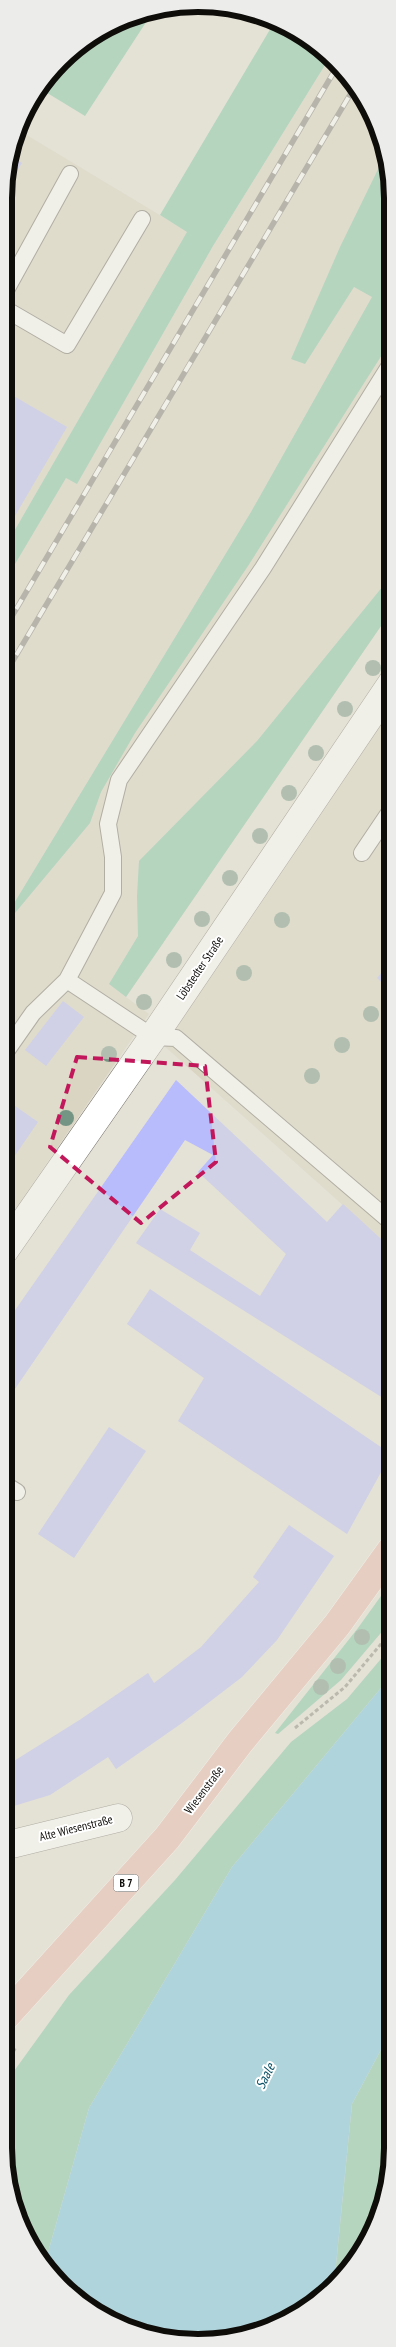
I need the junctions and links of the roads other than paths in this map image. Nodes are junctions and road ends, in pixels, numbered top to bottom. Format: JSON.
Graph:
{"nodes":[{"id":1,"x":70,"y":174,"type":"dead end"},
{"id":2,"x":142,"y":219,"type":"dead end"},
{"id":3,"x":12,"y":279,"type":"edge"},
{"id":4,"x":12,"y":312,"type":"edge"},
{"id":5,"x":384,"y":375,"type":"edge"},
{"id":6,"x":384,"y":695,"type":"edge"},
{"id":7,"x":384,"y":820,"type":"edge"},
{"id":8,"x":362,"y":853,"type":"dead end"},
{"id":9,"x":66,"y":980,"type":"junction"},
{"id":10,"x":153,"y":1038,"type":"junction"},
{"id":11,"x":12,"y":1043,"type":"edge"},
{"id":12,"x":384,"y":1216,"type":"edge"},
{"id":13,"x":12,"y":1240,"type":"edge"},
{"id":14,"x":384,"y":1560,"type":"edge"},
{"id":15,"x":118,"y":1818,"type":"dead end"},
{"id":16,"x":12,"y":1844,"type":"edge"},
{"id":17,"x":12,"y":2009,"type":"edge"}],
"edges":[{"from":1,"to":3,"type":"lane"},
{"from":2,"to":4,"type":"lane"},
{"from":5,"to":9,"type":"lane"},
{"from":6,"to":10,"type":"street","name":"Löbstedter Straße"},
{"from":7,"to":8,"type":"lane"},
{"from":9,"to":10,"type":"lane"},
{"from":9,"to":11,"type":"lane"},
{"from":10,"to":12,"type":"lane"},
{"from":10,"to":13,"type":"street","name":"Löbstedter Straße"},
{"from":14,"to":17,"type":"main road","name":"Wiesenstraße","number":"B 7"},
{"from":15,"to":16,"type":"street","name":"Alte Wiesenstraße"}]}
